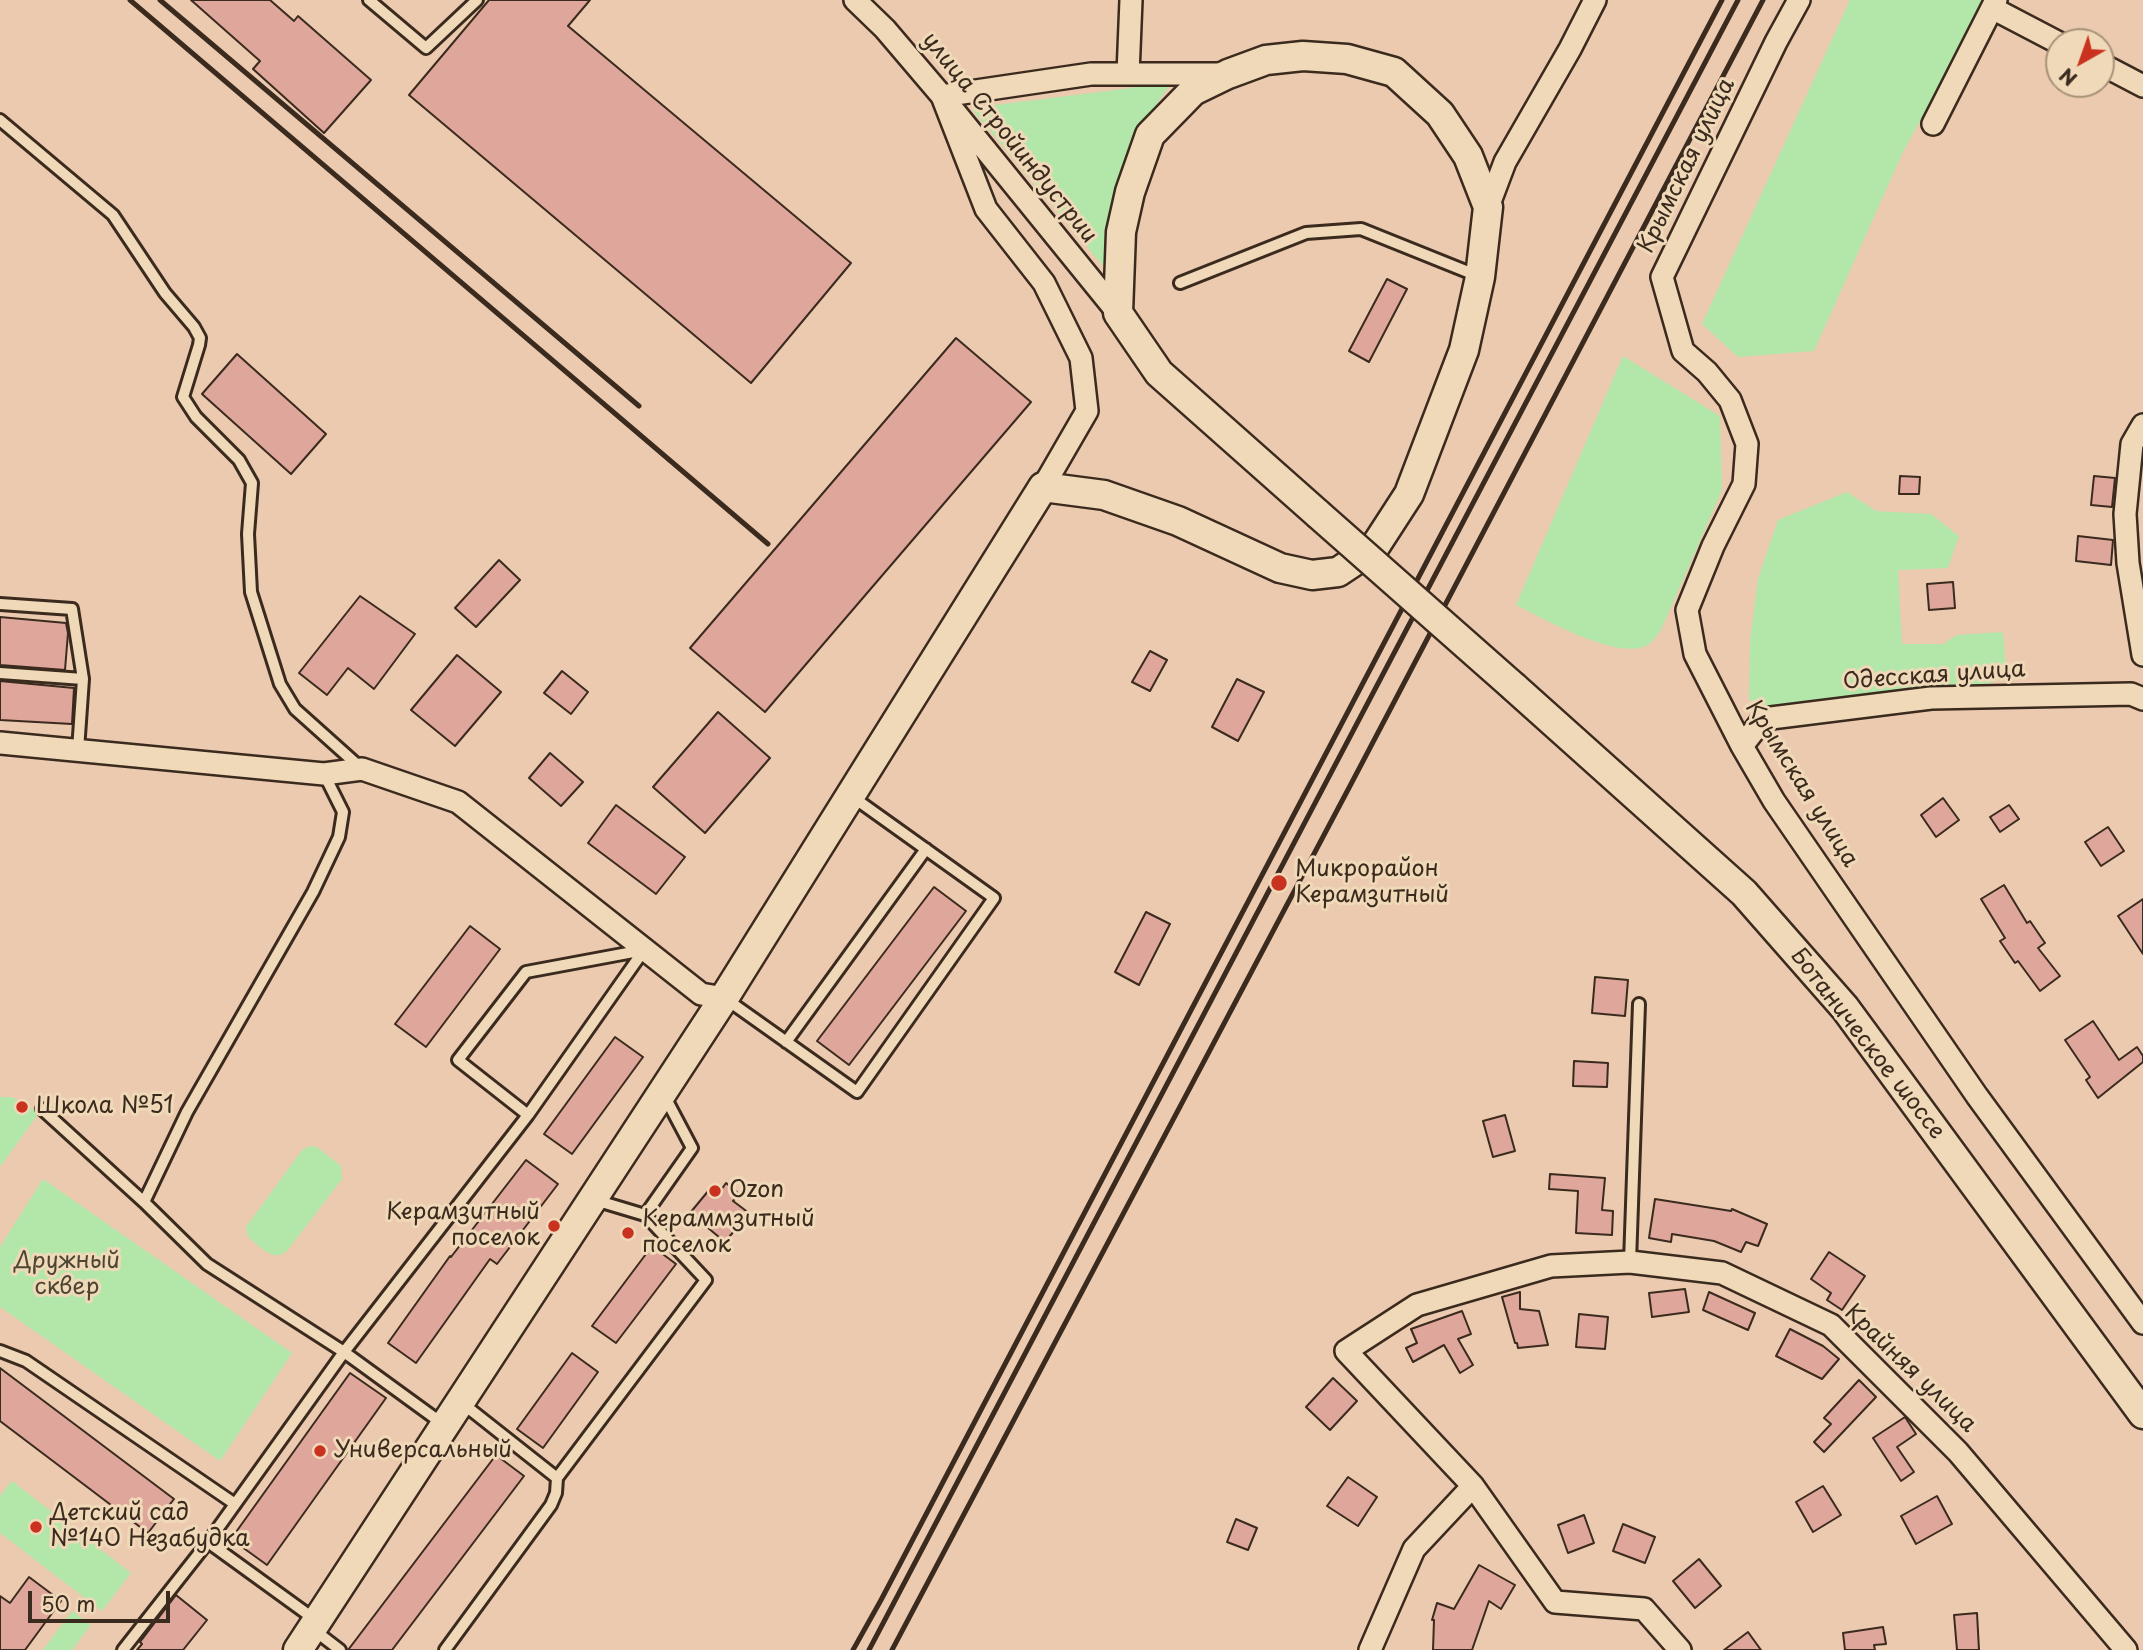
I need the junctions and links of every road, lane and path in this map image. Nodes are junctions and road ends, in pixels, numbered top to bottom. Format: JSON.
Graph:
{"nodes":[{"id":1,"x":369,"y":0,"type":"edge"},
{"id":2,"x":477,"y":0,"type":"edge"},
{"id":3,"x":855,"y":0,"type":"edge"},
{"id":4,"x":1131,"y":0,"type":"edge"},
{"id":5,"x":1595,"y":0,"type":"edge"},
{"id":6,"x":1798,"y":0,"type":"edge"},
{"id":7,"x":1994,"y":4,"type":"edge"},
{"id":8,"x":2045,"y":35,"type":"edge"},
{"id":9,"x":2115,"y":71,"type":"edge"},
{"id":10,"x":1128,"y":74,"type":"junction"},
{"id":11,"x":1228,"y":74,"type":"junction"},
{"id":12,"x":2143,"y":86,"type":"edge"},
{"id":13,"x":942,"y":96,"type":"junction"},
{"id":14,"x":0,"y":120,"type":"edge"},
{"id":15,"x":1933,"y":124,"type":"dead end"},
{"id":16,"x":1488,"y":207,"type":"junction"},
{"id":17,"x":1480,"y":277,"type":"junction"},
{"id":18,"x":1180,"y":283,"type":"dead end"},
{"id":19,"x":1118,"y":313,"type":"junction"},
{"id":20,"x":2143,"y":425,"type":"edge"},
{"id":21,"x":1043,"y":487,"type":"junction"},
{"id":22,"x":0,"y":604,"type":"edge"},
{"id":23,"x":2143,"y":655,"type":"edge"},
{"id":24,"x":0,"y":673,"type":"edge"},
{"id":25,"x":83,"y":679,"type":"junction"},
{"id":26,"x":2143,"y":699,"type":"edge"},
{"id":27,"x":0,"y":743,"type":"edge"},
{"id":28,"x":1742,"y":746,"type":"junction"},
{"id":29,"x":78,"y":750,"type":"junction"},
{"id":30,"x":362,"y":769,"type":"junction"},
{"id":31,"x":324,"y":774,"type":"junction"},
{"id":32,"x":850,"y":795,"type":"junction"},
{"id":33,"x":926,"y":849,"type":"junction"},
{"id":34,"x":644,"y":950,"type":"junction"},
{"id":35,"x":724,"y":998,"type":"junction"},
{"id":36,"x":1639,"y":1004,"type":"dead end"},
{"id":37,"x":786,"y":1042,"type":"junction"},
{"id":38,"x":662,"y":1091,"type":"junction"},
{"id":39,"x":42,"y":1109,"type":"dead end"},
{"id":40,"x":528,"y":1115,"type":"junction"},
{"id":41,"x":592,"y":1199,"type":"junction"},
{"id":42,"x":144,"y":1202,"type":"junction"},
{"id":43,"x":645,"y":1215,"type":"junction"},
{"id":44,"x":1630,"y":1262,"type":"junction"},
{"id":45,"x":2143,"y":1322,"type":"edge"},
{"id":46,"x":0,"y":1350,"type":"edge"},
{"id":47,"x":344,"y":1352,"type":"junction"},
{"id":48,"x":460,"y":1401,"type":"junction"},
{"id":49,"x":2143,"y":1414,"type":"edge"},
{"id":50,"x":445,"y":1425,"type":"junction"},
{"id":51,"x":557,"y":1478,"type":"junction"},
{"id":52,"x":1473,"y":1486,"type":"junction"},
{"id":53,"x":235,"y":1504,"type":"junction"},
{"id":54,"x":208,"y":1542,"type":"junction"},
{"id":55,"x":309,"y":1633,"type":"edge"},
{"id":56,"x":123,"y":1650,"type":"edge"},
{"id":57,"x":340,"y":1650,"type":"edge"},
{"id":58,"x":445,"y":1650,"type":"edge"},
{"id":59,"x":1370,"y":1650,"type":"edge"},
{"id":60,"x":1680,"y":1650,"type":"edge"},
{"id":61,"x":2126,"y":1650,"type":"edge"}],
"edges":[{"from":1,"to":2,"type":"lane"},
{"from":3,"to":13,"type":"street","name":"улица Стройиндустрии"},
{"from":4,"to":10,"type":"street"},
{"from":5,"to":16,"type":"street"},
{"from":6,"to":28,"type":"street","name":"Крымская улица"},
{"from":7,"to":8,"type":"street"},
{"from":7,"to":15,"type":"street"},
{"from":9,"to":12,"type":"street"},
{"from":10,"to":11,"type":"street"},
{"from":10,"to":13,"type":"street"},
{"from":11,"to":16,"type":"street"},
{"from":11,"to":19,"type":"street"},
{"from":13,"to":19,"type":"street","name":"улица Стройиндустрии"},
{"from":13,"to":21,"type":"street"},
{"from":14,"to":30,"type":"lane"},
{"from":16,"to":17,"type":"street"},
{"from":17,"to":18,"type":"lane"},
{"from":17,"to":21,"type":"street"},
{"from":19,"to":49,"type":"street","name":"Ботаническое шоссе","bridge":true},
{"from":20,"to":23,"type":"street"},
{"from":21,"to":32,"type":"street"},
{"from":22,"to":25,"type":"lane"},
{"from":24,"to":25,"type":"lane"},
{"from":25,"to":29,"type":"lane"},
{"from":26,"to":28,"type":"street","name":"Одесская улица"},
{"from":27,"to":29,"type":"street"},
{"from":28,"to":45,"type":"street","name":"Крымская улица"},
{"from":29,"to":31,"type":"street"},
{"from":30,"to":31,"type":"street"},
{"from":30,"to":34,"type":"street"},
{"from":31,"to":42,"type":"lane"},
{"from":32,"to":33,"type":"lane"},
{"from":32,"to":35,"type":"street"},
{"from":33,"to":37,"type":"lane"},
{"from":33,"to":37,"type":"lane"},
{"from":34,"to":35,"type":"street"},
{"from":34,"to":40,"type":"lane"},
{"from":34,"to":40,"type":"lane"},
{"from":35,"to":37,"type":"lane"},
{"from":35,"to":38,"type":"street"},
{"from":36,"to":44,"type":"lane"},
{"from":38,"to":41,"type":"street"},
{"from":38,"to":43,"type":"lane"},
{"from":39,"to":42,"type":"lane"},
{"from":40,"to":47,"type":"lane"},
{"from":41,"to":43,"type":"lane"},
{"from":41,"to":48,"type":"street"},
{"from":42,"to":47,"type":"lane"},
{"from":43,"to":51,"type":"lane"},
{"from":44,"to":52,"type":"street","name":"Крайняя улица"},
{"from":44,"to":61,"type":"street","name":"Крайняя улица"},
{"from":46,"to":53,"type":"lane"},
{"from":47,"to":50,"type":"lane"},
{"from":47,"to":53,"type":"lane"},
{"from":48,"to":50,"type":"street"},
{"from":48,"to":51,"type":"lane"},
{"from":50,"to":55,"type":"street"},
{"from":51,"to":58,"type":"lane"},
{"from":52,"to":59,"type":"street"},
{"from":52,"to":60,"type":"street"},
{"from":53,"to":54,"type":"lane"},
{"from":54,"to":55,"type":"lane"},
{"from":54,"to":56,"type":"lane"},
{"from":55,"to":57,"type":"lane"}]}
